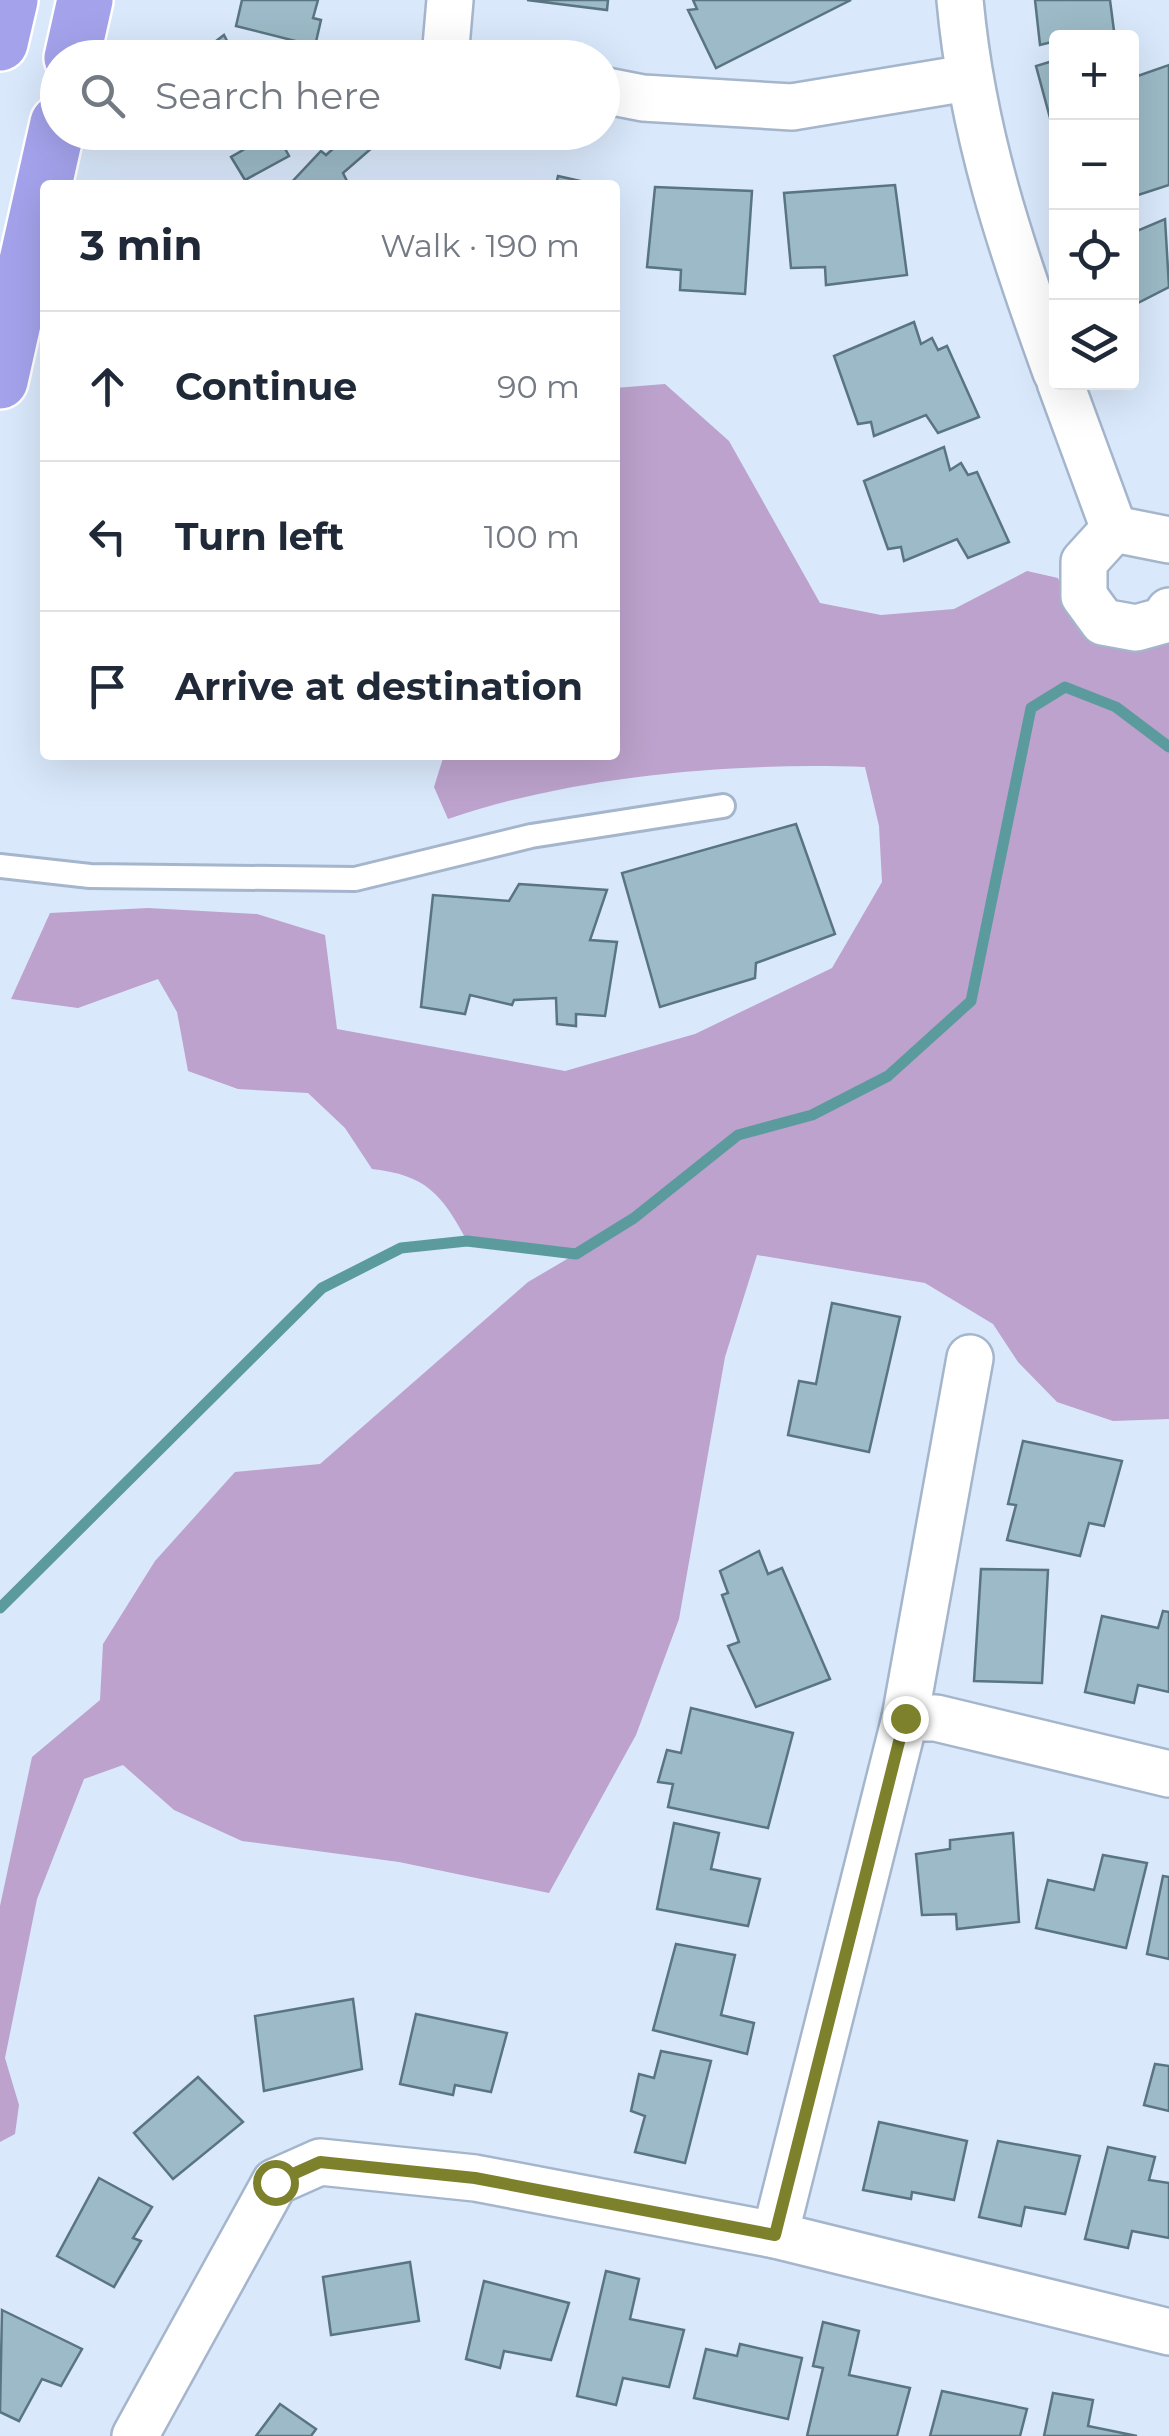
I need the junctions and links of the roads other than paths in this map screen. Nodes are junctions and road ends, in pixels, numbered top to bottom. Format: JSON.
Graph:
{"nodes":[{"id":1,"x":10,"y":0,"type":"edge"},
{"id":2,"x":85,"y":0,"type":"edge"},
{"id":3,"x":450,"y":0,"type":"edge"},
{"id":4,"x":960,"y":0,"type":"edge"},
{"id":5,"x":76,"y":40,"type":"edge"},
{"id":6,"x":447,"y":40,"type":"edge"},
{"id":7,"x":0,"y":43,"type":"edge"},
{"id":8,"x":967,"y":78,"type":"junction"},
{"id":9,"x":620,"y":94,"type":"edge"},
{"id":10,"x":52,"y":150,"type":"edge"},
{"id":11,"x":45,"y":180,"type":"edge"},
{"id":12,"x":40,"y":203,"type":"edge"},
{"id":13,"x":1049,"y":353,"type":"edge"},
{"id":14,"x":0,"y":381,"type":"edge"},
{"id":15,"x":1063,"y":390,"type":"edge"},
{"id":16,"x":1114,"y":529,"type":"junction"},
{"id":17,"x":1169,"y":540,"type":"edge"},
{"id":18,"x":1169,"y":612,"type":"edge"},
{"id":19,"x":723,"y":806,"type":"dead end"},
{"id":20,"x":0,"y":866,"type":"edge"},
{"id":21,"x":970,"y":1358,"type":"dead end"},
{"id":22,"x":905,"y":1718,"type":"junction"},
{"id":23,"x":1169,"y":1774,"type":"edge"},
{"id":24,"x":775,"y":2235,"type":"junction"},
{"id":25,"x":1169,"y":2332,"type":"edge"},
{"id":26,"x":135,"y":2436,"type":"edge"}],
"edges":[{"from":1,"to":7,"type":"highway"},
{"from":2,"to":5,"type":"highway"},
{"from":3,"to":6,"type":"street"},
{"from":4,"to":8,"type":"street"},
{"from":8,"to":9,"type":"street"},
{"from":8,"to":13,"type":"street"},
{"from":10,"to":11,"type":"highway"},
{"from":12,"to":14,"type":"highway"},
{"from":15,"to":16,"type":"street"},
{"from":16,"to":17,"type":"street"},
{"from":16,"to":18,"type":"street"},
{"from":19,"to":20,"type":"lane"},
{"from":21,"to":22,"type":"street"},
{"from":22,"to":23,"type":"street"},
{"from":22,"to":24,"type":"street"},
{"from":24,"to":25,"type":"street"},
{"from":24,"to":26,"type":"street"}]}
